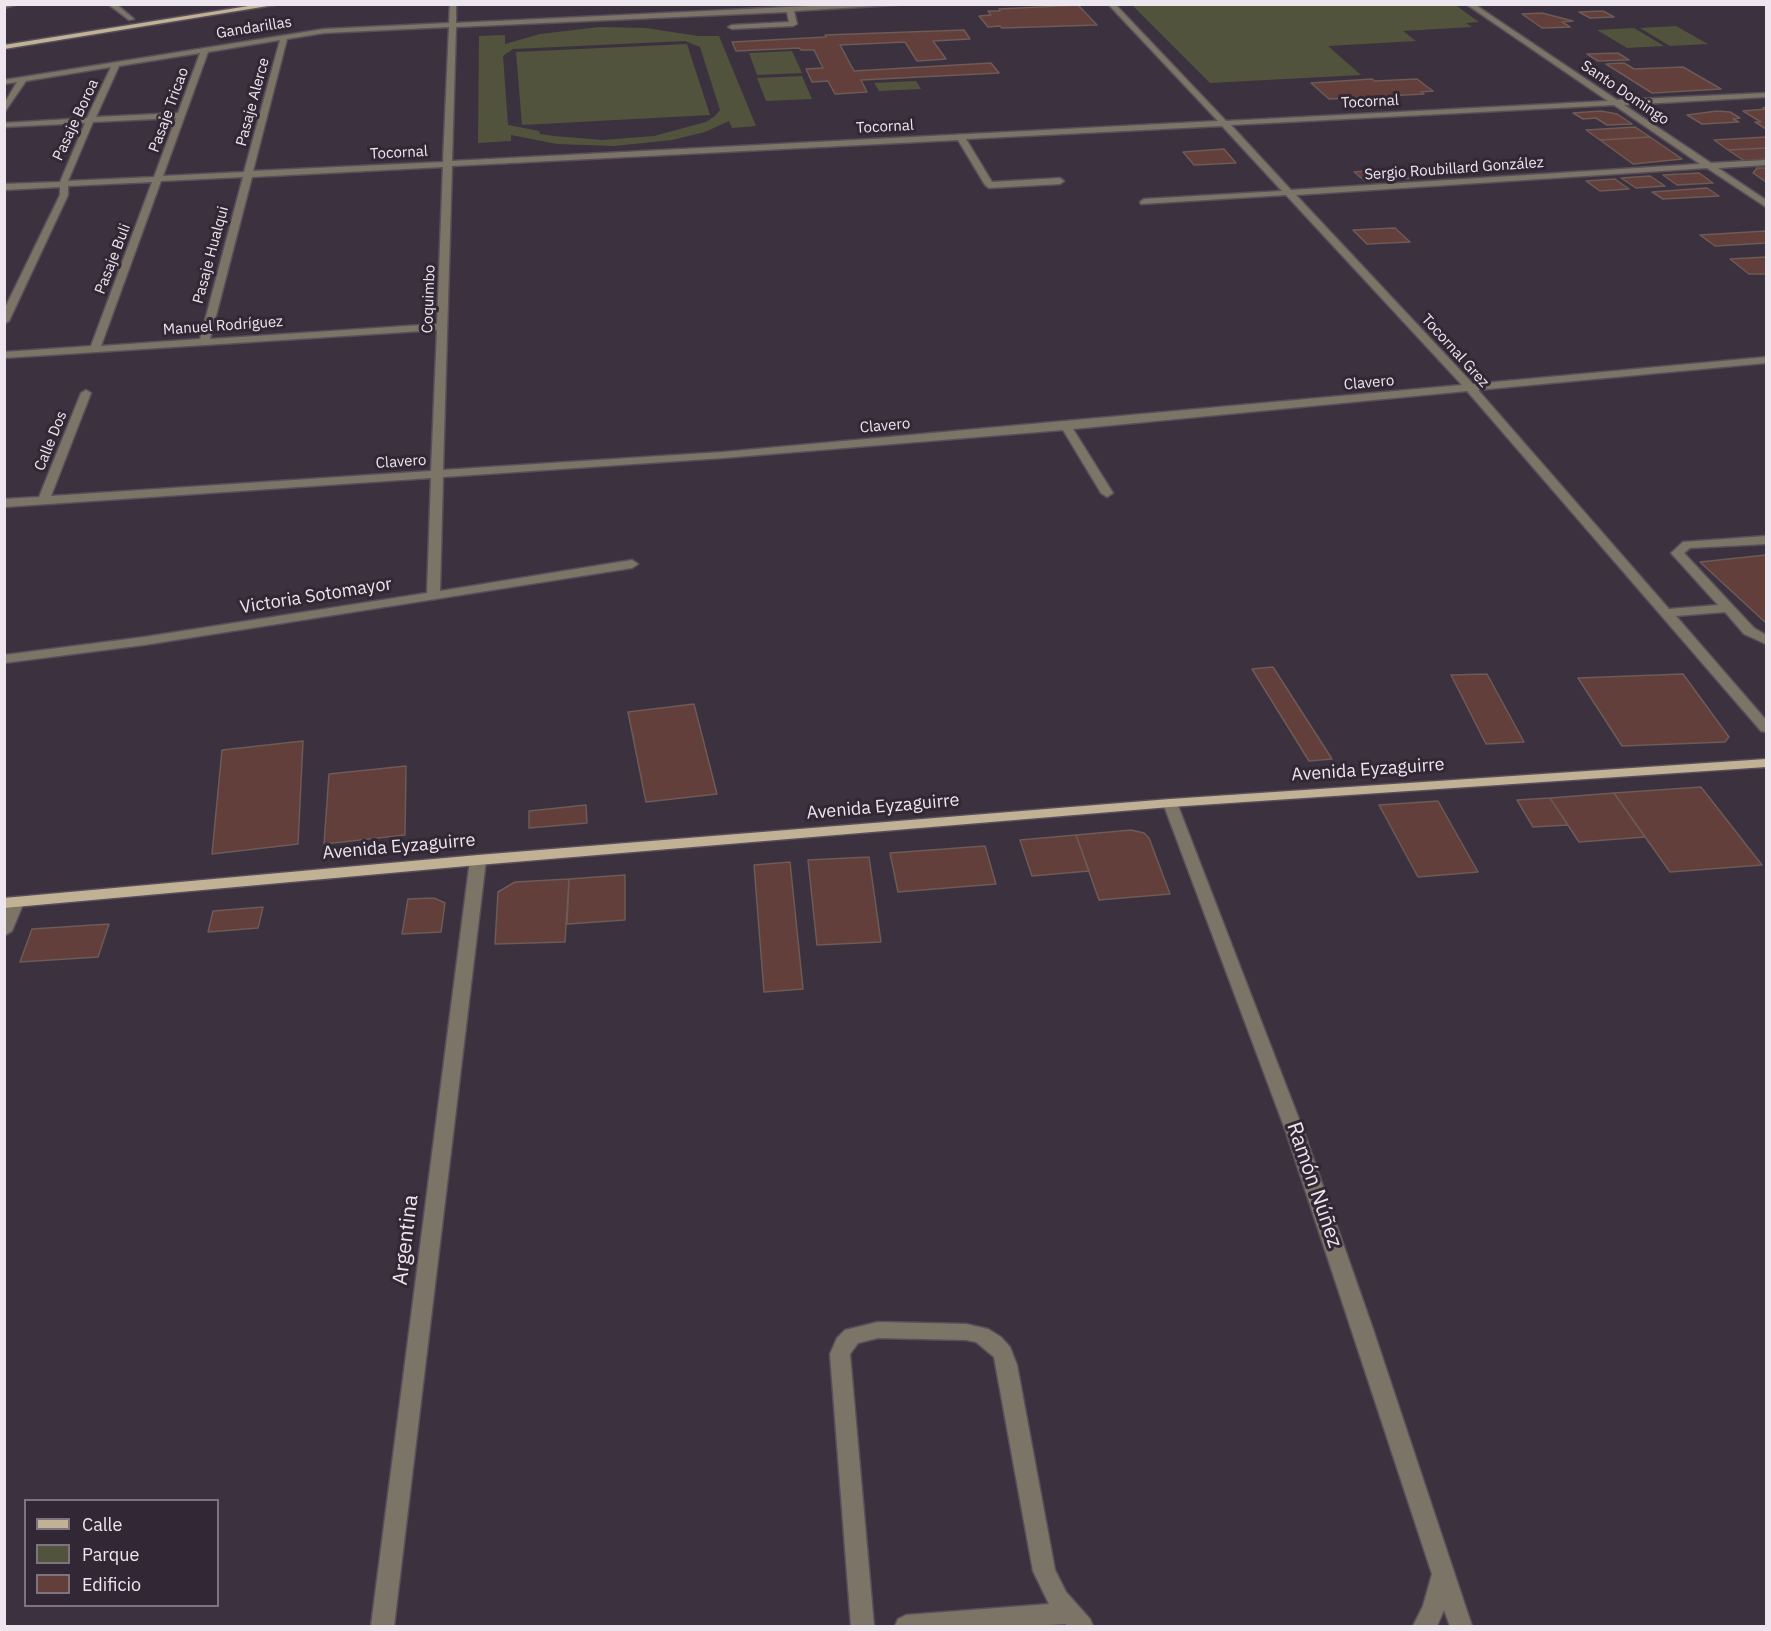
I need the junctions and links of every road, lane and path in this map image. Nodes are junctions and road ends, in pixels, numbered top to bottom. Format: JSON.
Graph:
{"nodes":[{"id":1,"x":15,"y":4,"type":"edge"},
{"id":2,"x":111,"y":4,"type":"edge"},
{"id":3,"x":229,"y":4,"type":"edge"},
{"id":4,"x":277,"y":4,"type":"edge"},
{"id":5,"x":453,"y":4,"type":"edge"},
{"id":6,"x":907,"y":4,"type":"edge"},
{"id":7,"x":1111,"y":4,"type":"edge"},
{"id":8,"x":1478,"y":4,"type":"edge"},
{"id":9,"x":1469,"y":5,"type":"edge"},
{"id":10,"x":4,"y":6,"type":"edge"},
{"id":11,"x":790,"y":10,"type":"junction"},
{"id":12,"x":131,"y":19,"type":"junction"},
{"id":13,"x":453,"y":25,"type":"junction"},
{"id":14,"x":732,"y":27,"type":"dead end"},
{"id":15,"x":284,"y":37,"type":"junction"},
{"id":16,"x":4,"y":39,"type":"edge"},
{"id":17,"x":4,"y":46,"type":"edge"},
{"id":18,"x":205,"y":49,"type":"junction"},
{"id":19,"x":117,"y":63,"type":"junction"},
{"id":20,"x":23,"y":79,"type":"junction"},
{"id":21,"x":4,"y":82,"type":"edge"},
{"id":22,"x":1767,"y":95,"type":"edge"},
{"id":23,"x":1616,"y":103,"type":"junction"},
{"id":24,"x":4,"y":111,"type":"edge"},
{"id":25,"x":182,"y":115,"type":"junction"},
{"id":26,"x":91,"y":120,"type":"junction"},
{"id":27,"x":1224,"y":123,"type":"junction"},
{"id":28,"x":4,"y":125,"type":"edge"},
{"id":29,"x":961,"y":137,"type":"junction"},
{"id":30,"x":1767,"y":162,"type":"edge"},
{"id":31,"x":449,"y":164,"type":"junction"},
{"id":32,"x":1710,"y":166,"type":"junction"},
{"id":33,"x":248,"y":175,"type":"junction"},
{"id":34,"x":159,"y":179,"type":"junction"},
{"id":35,"x":1060,"y":181,"type":"dead end"},
{"id":36,"x":64,"y":184,"type":"junction"},
{"id":37,"x":4,"y":188,"type":"edge"},
{"id":38,"x":1290,"y":193,"type":"junction"},
{"id":39,"x":1144,"y":202,"type":"dead end"},
{"id":40,"x":1767,"y":204,"type":"edge"},
{"id":41,"x":4,"y":321,"type":"edge"},
{"id":42,"x":443,"y":327,"type":"junction"},
{"id":43,"x":204,"y":342,"type":"junction"},
{"id":44,"x":95,"y":349,"type":"junction"},
{"id":45,"x":4,"y":354,"type":"edge"},
{"id":46,"x":1767,"y":360,"type":"edge"},
{"id":47,"x":1470,"y":388,"type":"junction"},
{"id":48,"x":86,"y":393,"type":"dead end"},
{"id":49,"x":1066,"y":426,"type":"junction"},
{"id":50,"x":437,"y":474,"type":"junction"},
{"id":51,"x":1107,"y":493,"type":"dead end"},
{"id":52,"x":43,"y":501,"type":"junction"},
{"id":53,"x":4,"y":503,"type":"edge"},
{"id":54,"x":1767,"y":540,"type":"edge"},
{"id":55,"x":632,"y":564,"type":"dead end"},
{"id":56,"x":433,"y":595,"type":"junction"},
{"id":57,"x":1728,"y":608,"type":"junction"},
{"id":58,"x":1666,"y":613,"type":"junction"},
{"id":59,"x":1767,"y":640,"type":"edge"},
{"id":60,"x":4,"y":658,"type":"edge"},
{"id":61,"x":1767,"y":728,"type":"edge"},
{"id":62,"x":1767,"y":763,"type":"edge"},
{"id":63,"x":1170,"y":803,"type":"junction"},
{"id":64,"x":478,"y":860,"type":"junction"},
{"id":65,"x":10,"y":902,"type":"edge"},
{"id":66,"x":4,"y":931,"type":"edge"},
{"id":67,"x":1444,"y":1573,"type":"junction"},
{"id":68,"x":1076,"y":1620,"type":"edge"},
{"id":69,"x":382,"y":1626,"type":"edge"},
{"id":70,"x":862,"y":1626,"type":"edge"},
{"id":71,"x":906,"y":1626,"type":"edge"},
{"id":72,"x":1425,"y":1626,"type":"edge"},
{"id":73,"x":1461,"y":1626,"type":"edge"}],
"edges":[{"from":1,"to":10,"type":"street"},
{"from":2,"to":12,"type":"street"},
{"from":3,"to":12,"type":"main road"},
{"from":4,"to":17,"type":"main road"},
{"from":5,"to":13,"type":"street","name":"Coquimbo"},
{"from":6,"to":11,"type":"street","name":"Gandarillas"},
{"from":7,"to":27,"type":"street","name":"Tocornal Grez"},
{"from":8,"to":9,"type":"street"},
{"from":9,"to":23,"type":"street","name":"Santo Domingo"},
{"from":11,"to":13,"type":"street","name":"Gandarillas"},
{"from":11,"to":14,"type":"street"},
{"from":12,"to":16,"type":"main road"},
{"from":13,"to":15,"type":"street","name":"Gandarillas"},
{"from":13,"to":31,"type":"street","name":"Coquimbo"},
{"from":15,"to":18,"type":"street","name":"Gandarillas"},
{"from":15,"to":33,"type":"street","name":"Pasaje Alerce"},
{"from":18,"to":19,"type":"street","name":"Gandarillas"},
{"from":18,"to":25,"type":"street","name":"Pasaje Tricao"},
{"from":19,"to":20,"type":"street","name":"Gandarillas"},
{"from":19,"to":26,"type":"street","name":"Pasaje Boroa"},
{"from":20,"to":21,"type":"street","name":"Gandarillas"},
{"from":20,"to":24,"type":"street"},
{"from":22,"to":23,"type":"street","name":"Tocornal"},
{"from":23,"to":27,"type":"street","name":"Tocornal"},
{"from":23,"to":32,"type":"street","name":"Santo Domingo"},
{"from":25,"to":26,"type":"street"},
{"from":25,"to":34,"type":"street","name":"Pasaje Tricao"},
{"from":26,"to":28,"type":"street"},
{"from":26,"to":36,"type":"street","name":"Pasaje Boroa"},
{"from":27,"to":29,"type":"street","name":"Tocornal"},
{"from":27,"to":38,"type":"street","name":"Tocornal Grez"},
{"from":29,"to":31,"type":"street","name":"Tocornal"},
{"from":29,"to":35,"type":"street"},
{"from":30,"to":32,"type":"street","name":"Sergio Roubillard González"},
{"from":31,"to":33,"type":"street","name":"Tocornal"},
{"from":31,"to":42,"type":"street","name":"Coquimbo"},
{"from":32,"to":38,"type":"street","name":"Sergio Roubillard González"},
{"from":32,"to":40,"type":"street","name":"Santo Domingo"},
{"from":33,"to":34,"type":"street","name":"Tocornal"},
{"from":33,"to":43,"type":"street","name":"Pasaje Hualqui"},
{"from":34,"to":36,"type":"street","name":"Tocornal"},
{"from":34,"to":44,"type":"street","name":"Pasaje Buli"},
{"from":36,"to":37,"type":"street","name":"Tocornal"},
{"from":36,"to":41,"type":"street","name":"Pasaje Boroa"},
{"from":38,"to":39,"type":"street","name":"Sergio Roubillard González"},
{"from":38,"to":47,"type":"street","name":"Tocornal Grez"},
{"from":42,"to":43,"type":"street","name":"Manuel Rodríguez"},
{"from":42,"to":50,"type":"street","name":"Coquimbo"},
{"from":43,"to":44,"type":"street","name":"Manuel Rodríguez"},
{"from":44,"to":45,"type":"street","name":"Manuel Rodríguez"},
{"from":46,"to":47,"type":"street","name":"Clavero"},
{"from":47,"to":49,"type":"street","name":"Clavero"},
{"from":47,"to":58,"type":"street","name":"Tocornal Grez"},
{"from":48,"to":52,"type":"street","name":"Calle Dos"},
{"from":49,"to":50,"type":"street","name":"Clavero"},
{"from":49,"to":51,"type":"street"},
{"from":50,"to":52,"type":"street","name":"Clavero"},
{"from":50,"to":56,"type":"street","name":"Coquimbo"},
{"from":52,"to":53,"type":"street","name":"Clavero"},
{"from":54,"to":57,"type":"street"},
{"from":55,"to":56,"type":"street","name":"Victoria Sotomayor"},
{"from":56,"to":60,"type":"street","name":"Victoria Sotomayor"},
{"from":57,"to":58,"type":"street"},
{"from":57,"to":59,"type":"street"},
{"from":58,"to":61,"type":"street","name":"Tocornal Grez"},
{"from":62,"to":63,"type":"main road","name":"Avenida Eyzaguirre"},
{"from":63,"to":64,"type":"main road","name":"Avenida Eyzaguirre"},
{"from":63,"to":67,"type":"street","name":"Ramón Núñez"},
{"from":64,"to":65,"type":"main road","name":"Avenida Eyzaguirre"},
{"from":64,"to":69,"type":"street","name":"Argentina"},
{"from":65,"to":66,"type":"street"},
{"from":67,"to":72,"type":"street"},
{"from":67,"to":73,"type":"street","name":"Ramón Núñez"},
{"from":68,"to":70,"type":"street"},
{"from":68,"to":71,"type":"street"}]}
